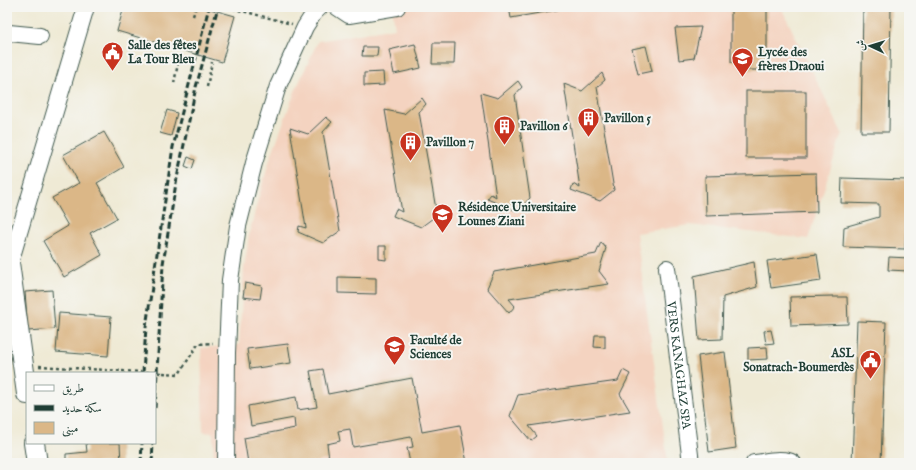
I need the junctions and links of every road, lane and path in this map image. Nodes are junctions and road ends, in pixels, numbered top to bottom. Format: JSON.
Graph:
{"nodes":[{"id":1,"x":86,"y":7,"type":"edge"},
{"id":2,"x":98,"y":7,"type":"edge"},
{"id":3,"x":196,"y":7,"type":"edge"},
{"id":4,"x":227,"y":7,"type":"edge"},
{"id":5,"x":337,"y":7,"type":"edge"},
{"id":6,"x":397,"y":7,"type":"edge"},
{"id":7,"x":315,"y":9,"type":"edge"},
{"id":8,"x":124,"y":10,"type":"dead end"},
{"id":9,"x":194,"y":16,"type":"dead end"},
{"id":10,"x":305,"y":27,"type":"junction"},
{"id":11,"x":9,"y":33,"type":"dead end"},
{"id":12,"x":40,"y":36,"type":"dead end"},
{"id":13,"x":180,"y":54,"type":"dead end"},
{"id":14,"x":212,"y":62,"type":"dead end"},
{"id":15,"x":174,"y":83,"type":"dead end"},
{"id":16,"x":206,"y":87,"type":"dead end"},
{"id":17,"x":8,"y":256,"type":"edge"},
{"id":18,"x":667,"y":268,"type":"dead end"},
{"id":19,"x":227,"y":343,"type":"junction"},
{"id":20,"x":44,"y":364,"type":"dead end"},
{"id":21,"x":22,"y":365,"type":"junction"},
{"id":22,"x":142,"y":372,"type":"edge"},
{"id":23,"x":156,"y":373,"type":"edge"},
{"id":24,"x":26,"y":388,"type":"edge"},
{"id":25,"x":34,"y":444,"type":"edge"},
{"id":26,"x":38,"y":463,"type":"edge"},
{"id":27,"x":226,"y":463,"type":"edge"},
{"id":28,"x":691,"y":463,"type":"edge"},
{"id":29,"x":754,"y":463,"type":"edge"},
{"id":30,"x":793,"y":463,"type":"edge"}],
"edges":[{"from":1,"to":17,"type":"lane"},
{"from":2,"to":8,"type":"path"},
{"from":3,"to":9,"type":"path"},
{"from":4,"to":10,"type":"path"},
{"from":5,"to":6,"type":"lane"},
{"from":7,"to":10,"type":"lane"},
{"from":10,"to":19,"type":"lane"},
{"from":11,"to":12,"type":"lane"},
{"from":13,"to":15,"type":"path"},
{"from":14,"to":16,"type":"path"},
{"from":17,"to":21,"type":"main road"},
{"from":18,"to":28,"type":"lane","name":"VERS KANAGHAZ SPA"},
{"from":19,"to":23,"type":"path","bridge":true},
{"from":19,"to":27,"type":"lane"},
{"from":20,"to":21,"type":"path"},
{"from":21,"to":22,"type":"path","bridge":true},
{"from":21,"to":24,"type":"main road"},
{"from":25,"to":26,"type":"main road"},
{"from":29,"to":30,"type":"lane"}]}
